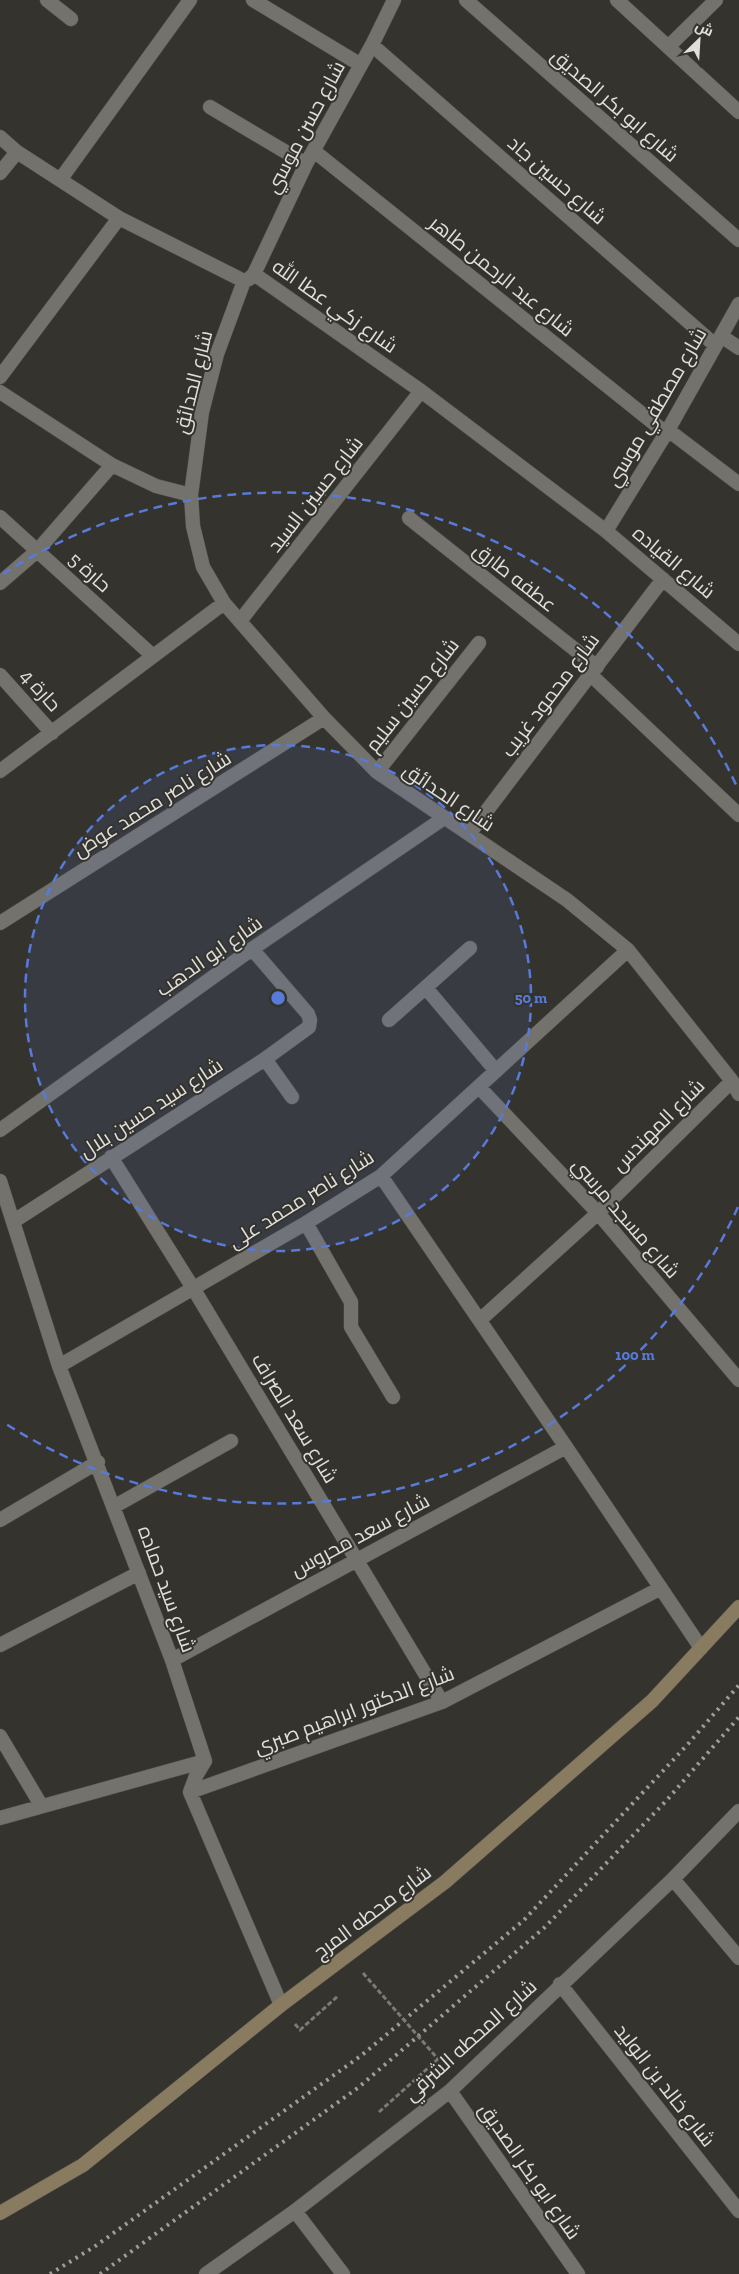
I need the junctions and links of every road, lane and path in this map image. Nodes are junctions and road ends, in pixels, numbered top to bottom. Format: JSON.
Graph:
{"nodes":[{"id":1,"x":47,"y":0,"type":"edge"},
{"id":2,"x":190,"y":0,"type":"edge"},
{"id":3,"x":253,"y":0,"type":"edge"},
{"id":4,"x":394,"y":0,"type":"edge"},
{"id":5,"x":466,"y":0,"type":"edge"},
{"id":6,"x":617,"y":0,"type":"edge"},
{"id":7,"x":716,"y":0,"type":"edge"},
{"id":8,"x":71,"y":19,"type":"dead end"},
{"id":9,"x":372,"y":45,"type":"junction"},
{"id":10,"x":668,"y":47,"type":"junction"},
{"id":11,"x":361,"y":65,"type":"junction"},
{"id":12,"x":210,"y":107,"type":"dead end"},
{"id":13,"x":739,"y":112,"type":"edge"},
{"id":14,"x":0,"y":137,"type":"edge"},
{"id":15,"x":314,"y":151,"type":"junction"},
{"id":16,"x":17,"y":152,"type":"junction"},
{"id":17,"x":306,"y":164,"type":"junction"},
{"id":18,"x":0,"y":173,"type":"edge"},
{"id":19,"x":60,"y":180,"type":"junction"},
{"id":20,"x":120,"y":218,"type":"junction"},
{"id":21,"x":739,"y":240,"type":"edge"},
{"id":22,"x":249,"y":278,"type":"junction"},
{"id":23,"x":739,"y":304,"type":"edge"},
{"id":24,"x":718,"y":340,"type":"junction"},
{"id":25,"x":739,"y":348,"type":"edge"},
{"id":26,"x":0,"y":377,"type":"edge"},
{"id":27,"x":422,"y":391,"type":"junction"},
{"id":28,"x":0,"y":392,"type":"edge"},
{"id":29,"x":667,"y":432,"type":"junction"},
{"id":30,"x":112,"y":466,"type":"junction"},
{"id":31,"x":739,"y":484,"type":"edge"},
{"id":32,"x":191,"y":496,"type":"junction"},
{"id":33,"x":0,"y":517,"type":"edge"},
{"id":34,"x":409,"y":518,"type":"dead end"},
{"id":35,"x":606,"y":531,"type":"junction"},
{"id":36,"x":37,"y":551,"type":"junction"},
{"id":37,"x":663,"y":579,"type":"junction"},
{"id":38,"x":0,"y":583,"type":"edge"},
{"id":39,"x":224,"y":603,"type":"junction"},
{"id":40,"x":240,"y":621,"type":"junction"},
{"id":41,"x":479,"y":643,"type":"dead end"},
{"id":42,"x":739,"y":644,"type":"edge"},
{"id":43,"x":152,"y":656,"type":"junction"},
{"id":44,"x":594,"y":671,"type":"junction"},
{"id":45,"x":0,"y":675,"type":"edge"},
{"id":46,"x":324,"y":718,"type":"junction"},
{"id":47,"x":52,"y":733,"type":"junction"},
{"id":48,"x":0,"y":771,"type":"edge"},
{"id":49,"x":377,"y":772,"type":"junction"},
{"id":50,"x":739,"y":815,"type":"edge"},
{"id":51,"x":444,"y":818,"type":"junction"},
{"id":52,"x":469,"y":834,"type":"junction"},
{"id":53,"x":0,"y":923,"type":"edge"},
{"id":54,"x":470,"y":948,"type":"dead end"},
{"id":55,"x":252,"y":949,"type":"junction"},
{"id":56,"x":628,"y":950,"type":"junction"},
{"id":57,"x":426,"y":988,"type":"junction"},
{"id":58,"x":389,"y":1020,"type":"dead end"},
{"id":59,"x":264,"y":1059,"type":"junction"},
{"id":60,"x":496,"y":1071,"type":"junction"},
{"id":61,"x":732,"y":1080,"type":"junction"},
{"id":62,"x":479,"y":1087,"type":"junction"},
{"id":63,"x":739,"y":1094,"type":"edge"},
{"id":64,"x":292,"y":1097,"type":"dead end"},
{"id":65,"x":0,"y":1130,"type":"edge"},
{"id":66,"x":111,"y":1156,"type":"junction"},
{"id":67,"x":381,"y":1176,"type":"junction"},
{"id":68,"x":0,"y":1181,"type":"edge"},
{"id":69,"x":598,"y":1213,"type":"junction"},
{"id":70,"x":14,"y":1221,"type":"junction"},
{"id":71,"x":306,"y":1223,"type":"junction"},
{"id":72,"x":193,"y":1288,"type":"junction"},
{"id":73,"x":480,"y":1320,"type":"junction"},
{"id":74,"x":59,"y":1366,"type":"junction"},
{"id":75,"x":739,"y":1380,"type":"edge"},
{"id":76,"x":393,"y":1397,"type":"dead end"},
{"id":77,"x":231,"y":1441,"type":"dead end"},
{"id":78,"x":566,"y":1447,"type":"junction"},
{"id":79,"x":98,"y":1462,"type":"junction"},
{"id":80,"x":115,"y":1506,"type":"junction"},
{"id":81,"x":0,"y":1520,"type":"edge"},
{"id":82,"x":356,"y":1560,"type":"junction"},
{"id":83,"x":140,"y":1573,"type":"junction"},
{"id":84,"x":661,"y":1588,"type":"junction"},
{"id":85,"x":739,"y":1607,"type":"edge"},
{"id":86,"x":0,"y":1645,"type":"edge"},
{"id":87,"x":701,"y":1648,"type":"junction"},
{"id":88,"x":172,"y":1660,"type":"junction"},
{"id":89,"x":442,"y":1702,"type":"junction"},
{"id":90,"x":0,"y":1736,"type":"edge"},
{"id":91,"x":205,"y":1761,"type":"junction"},
{"id":92,"x":190,"y":1792,"type":"junction"},
{"id":93,"x":41,"y":1805,"type":"junction"},
{"id":94,"x":739,"y":1811,"type":"edge"},
{"id":95,"x":0,"y":1818,"type":"edge"},
{"id":96,"x":673,"y":1879,"type":"junction"},
{"id":97,"x":739,"y":1958,"type":"edge"},
{"id":98,"x":356,"y":1979,"type":"dead end"},
{"id":99,"x":560,"y":1984,"type":"junction"},
{"id":100,"x":342,"y":1992,"type":"dead end"},
{"id":101,"x":281,"y":2005,"type":"junction"},
{"id":102,"x":300,"y":2030,"type":"dead end"},
{"id":103,"x":450,"y":2091,"type":"junction"},
{"id":104,"x":375,"y":2116,"type":"dead end"},
{"id":105,"x":296,"y":2211,"type":"junction"},
{"id":106,"x":739,"y":2211,"type":"edge"},
{"id":107,"x":0,"y":2213,"type":"edge"},
{"id":108,"x":206,"y":2274,"type":"edge"},
{"id":109,"x":343,"y":2274,"type":"edge"},
{"id":110,"x":578,"y":2274,"type":"edge"}],
"edges":[{"from":1,"to":8,"type":"street"},
{"from":2,"to":19,"type":"street"},
{"from":3,"to":11,"type":"street"},
{"from":4,"to":9,"type":"street","name":"شارع حسن موسي"},
{"from":5,"to":21,"type":"street","name":"شارع ابو بكر الصديق"},
{"from":6,"to":10,"type":"street"},
{"from":7,"to":10,"type":"street"},
{"from":9,"to":11,"type":"street","name":"شارع حسن موسي"},
{"from":9,"to":24,"type":"street","name":"شارع حسين جاد"},
{"from":10,"to":13,"type":"street"},
{"from":11,"to":15,"type":"street","name":"شارع حسن موسي"},
{"from":12,"to":17,"type":"street"},
{"from":14,"to":16,"type":"street","name":"شارع زكي عطا الله"},
{"from":15,"to":17,"type":"street","name":"شارع حسن موسي"},
{"from":15,"to":29,"type":"street","name":"شارع عبد الرحمن طاهر"},
{"from":16,"to":18,"type":"street"},
{"from":16,"to":19,"type":"street","name":"شارع زكي عطا الله"},
{"from":17,"to":22,"type":"street","name":"شارع حسن موسي"},
{"from":19,"to":20,"type":"street","name":"شارع زكي عطا الله"},
{"from":20,"to":22,"type":"street","name":"شارع زكي عطا الله"},
{"from":20,"to":26,"type":"street"},
{"from":22,"to":27,"type":"street","name":"شارع زكي عطا الله"},
{"from":22,"to":32,"type":"street","name":"شارع الحدائق"},
{"from":23,"to":24,"type":"street","name":"شارع مصطفي موسي"},
{"from":24,"to":25,"type":"street","name":"شارع حسين جاد"},
{"from":24,"to":29,"type":"street","name":"شارع مصطفي موسي"},
{"from":27,"to":35,"type":"street","name":"شارع زكي عطا الله"},
{"from":27,"to":40,"type":"street","name":"شارع حسين السيد"},
{"from":28,"to":30,"type":"street"},
{"from":29,"to":31,"type":"street"},
{"from":29,"to":35,"type":"street","name":"شارع مصطفي موسي"},
{"from":30,"to":32,"type":"street"},
{"from":30,"to":36,"type":"street"},
{"from":32,"to":39,"type":"street","name":"شارع الحدائق"},
{"from":33,"to":36,"type":"street","name":"حارة 5"},
{"from":34,"to":44,"type":"street","name":"عطفه طارق"},
{"from":35,"to":37,"type":"street","name":"شارع القياده"},
{"from":36,"to":38,"type":"street"},
{"from":36,"to":43,"type":"street","name":"حارة 5"},
{"from":37,"to":42,"type":"street","name":"شارع القياده"},
{"from":37,"to":44,"type":"street","name":"شارع محمود غريب"},
{"from":39,"to":40,"type":"street","name":"شارع الحدائق"},
{"from":39,"to":43,"type":"street"},
{"from":40,"to":46,"type":"street","name":"شارع الحدائق"},
{"from":41,"to":49,"type":"street","name":"شارع حسين سليم"},
{"from":43,"to":47,"type":"street"},
{"from":44,"to":50,"type":"street","name":"عطفه طارق"},
{"from":44,"to":52,"type":"street","name":"شارع محمود غريب"},
{"from":45,"to":47,"type":"street","name":"حارة 4"},
{"from":46,"to":49,"type":"street","name":"شارع الحدائق"},
{"from":46,"to":53,"type":"street","name":"شارع ناصر محمد عوض"},
{"from":47,"to":48,"type":"street"},
{"from":49,"to":51,"type":"street","name":"شارع الحدائق"},
{"from":51,"to":52,"type":"street","name":"شارع الحدائق"},
{"from":51,"to":55,"type":"street","name":"شارع ابو الدهب"},
{"from":52,"to":56,"type":"street","name":"شارع الحدائق"},
{"from":54,"to":57,"type":"street"},
{"from":55,"to":59,"type":"street","name":"شارع سيد حسين بلال"},
{"from":55,"to":65,"type":"street","name":"شارع ابو الدهب"},
{"from":56,"to":60,"type":"street","name":"شارع ناصر محمد على"},
{"from":56,"to":61,"type":"street","name":"شارع الحدائق"},
{"from":57,"to":58,"type":"street"},
{"from":57,"to":60,"type":"street"},
{"from":59,"to":64,"type":"street"},
{"from":59,"to":66,"type":"street","name":"شارع سيد حسين بلال"},
{"from":60,"to":62,"type":"street","name":"شارع ناصر محمد على"},
{"from":61,"to":63,"type":"street","name":"شارع الحدائق"},
{"from":61,"to":69,"type":"street","name":"شارع المهندس"},
{"from":62,"to":67,"type":"street","name":"شارع ناصر محمد على"},
{"from":62,"to":69,"type":"street","name":"شارع مسجد مرسي"},
{"from":66,"to":70,"type":"street","name":"شارع سيد حسين بلال"},
{"from":66,"to":72,"type":"street","name":"شارع سعد الصراف"},
{"from":67,"to":71,"type":"street","name":"شارع ناصر محمد على"},
{"from":67,"to":73,"type":"street"},
{"from":68,"to":70,"type":"street","name":"شارع سيد حماده"},
{"from":69,"to":73,"type":"street","name":"شارع المهندس"},
{"from":69,"to":75,"type":"street","name":"شارع مسجد مرسي"},
{"from":70,"to":74,"type":"street","name":"شارع سيد حماده"},
{"from":71,"to":72,"type":"street","name":"شارع ناصر محمد على"},
{"from":71,"to":76,"type":"street"},
{"from":72,"to":74,"type":"street","name":"شارع ناصر محمد على"},
{"from":72,"to":82,"type":"street","name":"شارع سعد الصراف"},
{"from":73,"to":78,"type":"street"},
{"from":74,"to":79,"type":"street","name":"شارع سيد حماده"},
{"from":77,"to":80,"type":"street"},
{"from":78,"to":82,"type":"street","name":"شارع سعد محروس"},
{"from":78,"to":84,"type":"street"},
{"from":79,"to":80,"type":"street","name":"شارع سيد حماده"},
{"from":79,"to":81,"type":"street"},
{"from":80,"to":83,"type":"street","name":"شارع سيد حماده"},
{"from":82,"to":88,"type":"street","name":"شارع سعد محروس"},
{"from":82,"to":89,"type":"street","name":"شارع سعد الصراف"},
{"from":83,"to":86,"type":"street"},
{"from":83,"to":88,"type":"street","name":"شارع سيد حماده"},
{"from":84,"to":87,"type":"street"},
{"from":84,"to":89,"type":"street","name":"شارع الدكتور ابراهيم صبري"},
{"from":85,"to":87,"type":"main road","name":"شارع محطه المرج"},
{"from":87,"to":101,"type":"main road","name":"شارع محطه المرج"},
{"from":88,"to":91,"type":"street","name":"شارع سيد حماده"},
{"from":89,"to":92,"type":"street","name":"شارع الدكتور ابراهيم صبري"},
{"from":90,"to":93,"type":"street"},
{"from":91,"to":92,"type":"street"},
{"from":91,"to":93,"type":"street"},
{"from":92,"to":101,"type":"street"},
{"from":93,"to":95,"type":"street"},
{"from":94,"to":96,"type":"street","name":"شارع المحطه الشرقي"},
{"from":96,"to":97,"type":"street"},
{"from":96,"to":99,"type":"street","name":"شارع المحطه الشرقي"},
{"from":98,"to":104,"type":"path","bridge":true},
{"from":99,"to":103,"type":"street","name":"شارع المحطه الشرقي"},
{"from":99,"to":106,"type":"street","name":"شارع خالد بن الوليد"},
{"from":100,"to":102,"type":"path"},
{"from":101,"to":107,"type":"main road","name":"شارع محطه المرج"},
{"from":103,"to":105,"type":"street","name":"شارع المحطه الشرقي"},
{"from":103,"to":110,"type":"street","name":"شارع ابو بكر الصديق"},
{"from":105,"to":108,"type":"street","name":"شارع المحطه الشرقي"},
{"from":105,"to":109,"type":"street"}]}
